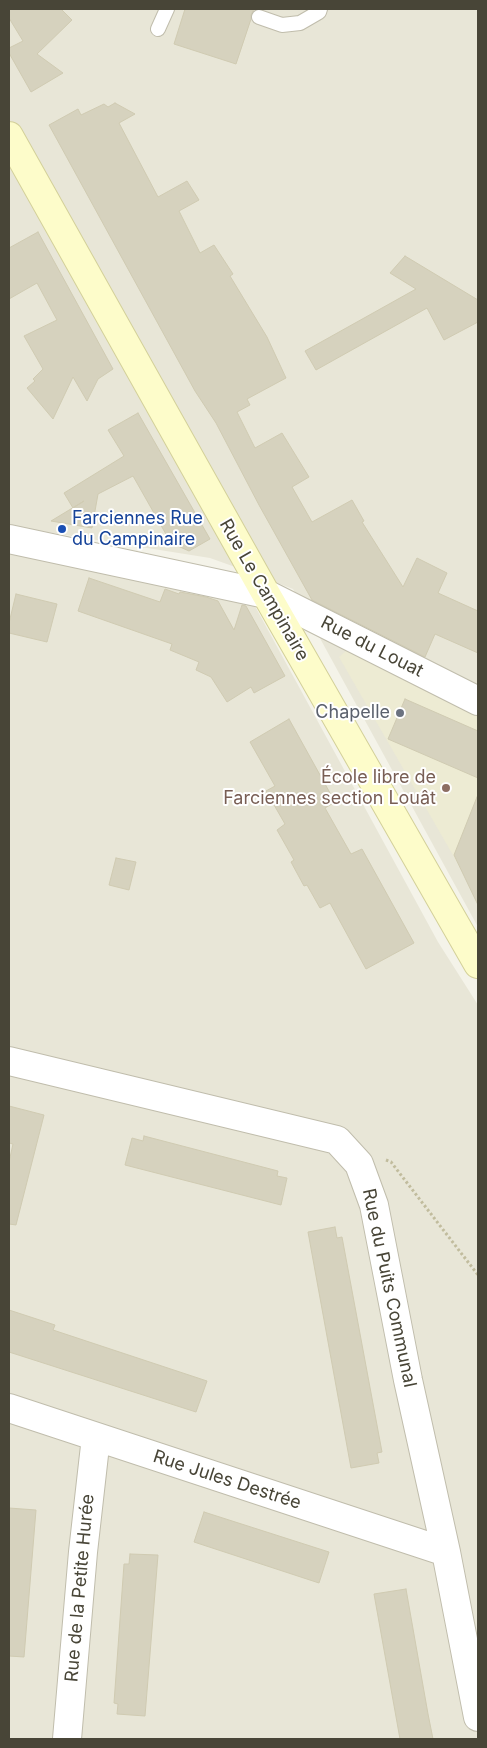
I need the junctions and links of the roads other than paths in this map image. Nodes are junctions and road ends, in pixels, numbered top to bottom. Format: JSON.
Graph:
{"nodes":[{"id":1,"x":167,"y":9,"type":"edge"},
{"id":2,"x":320,"y":9,"type":"edge"},
{"id":3,"x":259,"y":17,"type":"dead end"},
{"id":4,"x":158,"y":29,"type":"dead end"},
{"id":5,"x":9,"y":136,"type":"edge"},
{"id":6,"x":9,"y":539,"type":"edge"},
{"id":7,"x":266,"y":594,"type":"junction"},
{"id":8,"x":478,"y":701,"type":"edge"},
{"id":9,"x":478,"y":964,"type":"edge"},
{"id":10,"x":9,"y":1061,"type":"edge"},
{"id":11,"x":9,"y":1408,"type":"edge"},
{"id":12,"x":96,"y":1437,"type":"junction"},
{"id":13,"x":446,"y":1552,"type":"junction"},
{"id":14,"x":478,"y":1717,"type":"edge"},
{"id":15,"x":67,"y":1739,"type":"edge"}],
"edges":[{"from":1,"to":4,"type":"lane"},
{"from":2,"to":3,"type":"lane"},
{"from":5,"to":7,"type":"main road","name":"Rue Le Campinaire"},
{"from":6,"to":7,"type":"street","name":"Rue du Louat"},
{"from":7,"to":8,"type":"street","name":"Rue du Louat"},
{"from":7,"to":9,"type":"main road","name":"Rue Le Campinaire"},
{"from":10,"to":13,"type":"street","name":"Rue du Puits Communal"},
{"from":11,"to":12,"type":"street","name":"Rue Jules Destrée"},
{"from":12,"to":13,"type":"street","name":"Rue Jules Destrée"},
{"from":12,"to":15,"type":"street","name":"Rue de la Petite Hurée"},
{"from":13,"to":14,"type":"street","name":"Rue du Puits Communal"}]}
